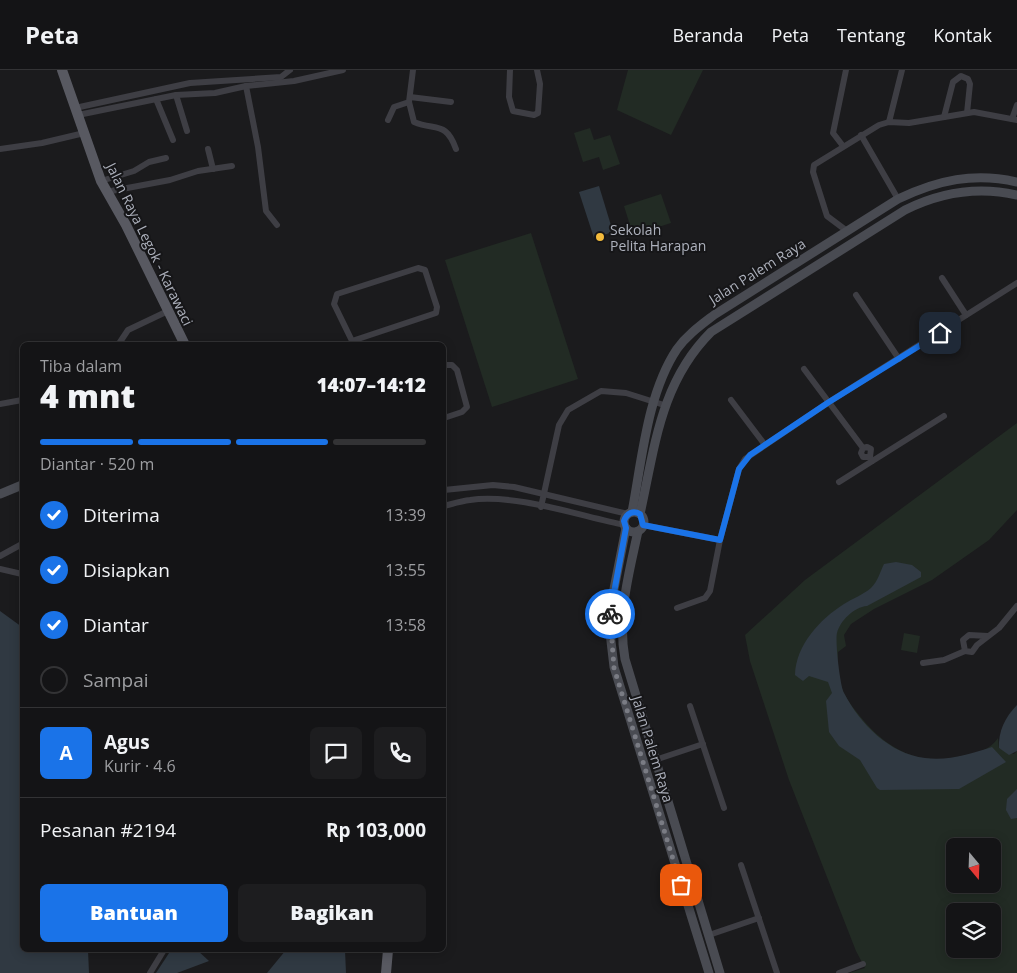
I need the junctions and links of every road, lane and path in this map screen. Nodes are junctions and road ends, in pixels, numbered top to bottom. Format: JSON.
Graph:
{"nodes":[{"id":1,"x":62,"y":70,"type":"edge"},
{"id":2,"x":290,"y":70,"type":"edge"},
{"id":3,"x":343,"y":70,"type":"edge"},
{"id":4,"x":413,"y":70,"type":"edge"},
{"id":5,"x":510,"y":70,"type":"edge"},
{"id":6,"x":537,"y":70,"type":"edge"},
{"id":7,"x":846,"y":70,"type":"edge"},
{"id":8,"x":902,"y":70,"type":"edge"},
{"id":9,"x":246,"y":86,"type":"junction"},
{"id":10,"x":176,"y":95,"type":"junction"},
{"id":11,"x":156,"y":99,"type":"junction"},
{"id":12,"x":409,"y":100,"type":"junction"},
{"id":13,"x":451,"y":102,"type":"dead end"},
{"id":14,"x":1017,"y":105,"type":"edge"},
{"id":15,"x":76,"y":111,"type":"junction"},
{"id":16,"x":967,"y":113,"type":"junction"},
{"id":17,"x":944,"y":117,"type":"junction"},
{"id":18,"x":388,"y":120,"type":"dead end"},
{"id":19,"x":1014,"y":120,"type":"edge"},
{"id":20,"x":889,"y":122,"type":"junction"},
{"id":21,"x":82,"y":129,"type":"junction"},
{"id":22,"x":187,"y":131,"type":"dead end"},
{"id":23,"x":861,"y":136,"type":"junction"},
{"id":24,"x":172,"y":140,"type":"dead end"},
{"id":25,"x":843,"y":146,"type":"junction"},
{"id":26,"x":0,"y":149,"type":"edge"},
{"id":27,"x":208,"y":149,"type":"dead end"},
{"id":28,"x":456,"y":149,"type":"dead end"},
{"id":29,"x":166,"y":158,"type":"dead end"},
{"id":30,"x":232,"y":166,"type":"dead end"},
{"id":31,"x":213,"y":169,"type":"junction"},
{"id":32,"x":101,"y":180,"type":"junction"},
{"id":33,"x":1017,"y":182,"type":"edge"},
{"id":34,"x":106,"y":192,"type":"junction"},
{"id":35,"x":1017,"y":195,"type":"edge"},
{"id":36,"x":900,"y":198,"type":"junction"},
{"id":37,"x":277,"y":225,"type":"dead end"},
{"id":38,"x":848,"y":231,"type":"junction"},
{"id":39,"x":942,"y":278,"type":"dead end"},
{"id":40,"x":1017,"y":283,"type":"edge"},
{"id":41,"x":856,"y":295,"type":"dead end"},
{"id":42,"x":168,"y":311,"type":"junction"},
{"id":43,"x":966,"y":316,"type":"junction"},
{"id":44,"x":120,"y":342,"type":"edge"},
{"id":45,"x":184,"y":342,"type":"edge"},
{"id":46,"x":353,"y":342,"type":"edge"},
{"id":47,"x":356,"y":342,"type":"edge"},
{"id":48,"x":899,"y":359,"type":"junction"},
{"id":49,"x":446,"y":365,"type":"edge"},
{"id":50,"x":804,"y":369,"type":"dead end"},
{"id":51,"x":20,"y":400,"type":"edge"},
{"id":52,"x":731,"y":400,"type":"dead end"},
{"id":53,"x":829,"y":402,"type":"junction"},
{"id":54,"x":653,"y":403,"type":"junction"},
{"id":55,"x":0,"y":404,"type":"edge"},
{"id":56,"x":664,"y":405,"type":"junction"},
{"id":57,"x":944,"y":416,"type":"dead end"},
{"id":58,"x":446,"y":417,"type":"edge"},
{"id":59,"x":765,"y":446,"type":"junction"},
{"id":60,"x":871,"y":459,"type":"junction"},
{"id":61,"x":839,"y":482,"type":"dead end"},
{"id":62,"x":20,"y":486,"type":"edge"},
{"id":63,"x":446,"y":490,"type":"edge"},
{"id":64,"x":0,"y":494,"type":"edge"},
{"id":65,"x":544,"y":494,"type":"junction"},
{"id":66,"x":446,"y":506,"type":"edge"},
{"id":67,"x":541,"y":507,"type":"junction"},
{"id":68,"x":634,"y":513,"type":"junction"},
{"id":69,"x":626,"y":526,"type":"junction"},
{"id":70,"x":640,"y":528,"type":"junction"},
{"id":71,"x":720,"y":540,"type":"junction"},
{"id":72,"x":20,"y":545,"type":"edge"},
{"id":73,"x":0,"y":556,"type":"edge"},
{"id":74,"x":0,"y":568,"type":"edge"},
{"id":75,"x":20,"y":573,"type":"edge"},
{"id":76,"x":1017,"y":606,"type":"edge"},
{"id":77,"x":677,"y":608,"type":"dead end"},
{"id":78,"x":988,"y":636,"type":"junction"},
{"id":79,"x":965,"y":651,"type":"junction"},
{"id":80,"x":923,"y":663,"type":"dead end"},
{"id":81,"x":690,"y":706,"type":"dead end"},
{"id":82,"x":702,"y":744,"type":"junction"},
{"id":83,"x":655,"y":760,"type":"junction"},
{"id":84,"x":724,"y":808,"type":"dead end"},
{"id":85,"x":741,"y":865,"type":"dead end"},
{"id":86,"x":759,"y":918,"type":"junction"},
{"id":87,"x":709,"y":935,"type":"junction"},
{"id":88,"x":163,"y":952,"type":"edge"},
{"id":89,"x":388,"y":952,"type":"edge"},
{"id":90,"x":863,"y":964,"type":"dead end"},
{"id":91,"x":150,"y":973,"type":"edge"},
{"id":92,"x":386,"y":973,"type":"edge"},
{"id":93,"x":709,"y":973,"type":"edge"},
{"id":94,"x":720,"y":973,"type":"edge"},
{"id":95,"x":777,"y":973,"type":"edge"},
{"id":96,"x":839,"y":973,"type":"edge"}],
"edges":[{"from":1,"to":15,"type":"main road","name":"Jalan Raya Legok - Karawaci"},
{"from":2,"to":15,"type":"street"},
{"from":3,"to":9,"type":"street"},
{"from":4,"to":12,"type":"street"},
{"from":5,"to":6,"type":"street"},
{"from":7,"to":25,"type":"street"},
{"from":8,"to":20,"type":"street"},
{"from":9,"to":10,"type":"street"},
{"from":9,"to":37,"type":"street"},
{"from":10,"to":11,"type":"street"},
{"from":10,"to":22,"type":"street"},
{"from":11,"to":15,"type":"street"},
{"from":11,"to":24,"type":"street"},
{"from":12,"to":13,"type":"street"},
{"from":12,"to":18,"type":"street"},
{"from":12,"to":28,"type":"street"},
{"from":14,"to":19,"type":"street"},
{"from":15,"to":21,"type":"main road","name":"Jalan Raya Legok - Karawaci"},
{"from":16,"to":17,"type":"street"},
{"from":16,"to":17,"type":"street"},
{"from":16,"to":19,"type":"street"},
{"from":17,"to":20,"type":"street"},
{"from":20,"to":23,"type":"street"},
{"from":21,"to":26,"type":"street"},
{"from":21,"to":32,"type":"main road","name":"Jalan Raya Legok - Karawaci"},
{"from":23,"to":25,"type":"street"},
{"from":23,"to":36,"type":"street"},
{"from":25,"to":38,"type":"street"},
{"from":27,"to":31,"type":"street"},
{"from":29,"to":32,"type":"street"},
{"from":30,"to":31,"type":"street"},
{"from":31,"to":34,"type":"street"},
{"from":32,"to":34,"type":"main road","name":"Jalan Raya Legok - Karawaci"},
{"from":33,"to":36,"type":"street","name":"Jalan Palem Raya"},
{"from":34,"to":42,"type":"main road","name":"Jalan Raya Legok - Karawaci"},
{"from":35,"to":56,"type":"street","name":"Jalan Palem Raya"},
{"from":36,"to":38,"type":"street","name":"Jalan Palem Raya"},
{"from":38,"to":54,"type":"street","name":"Jalan Palem Raya"},
{"from":39,"to":43,"type":"street"},
{"from":40,"to":43,"type":"street"},
{"from":41,"to":48,"type":"street"},
{"from":42,"to":44,"type":"street"},
{"from":42,"to":45,"type":"main road","name":"Jalan Raya Legok - Karawaci"},
{"from":43,"to":48,"type":"street"},
{"from":46,"to":47,"type":"street"},
{"from":48,"to":53,"type":"street"},
{"from":49,"to":58,"type":"street"},
{"from":50,"to":53,"type":"street"},
{"from":51,"to":55,"type":"street"},
{"from":52,"to":59,"type":"street"},
{"from":53,"to":59,"type":"street"},
{"from":53,"to":60,"type":"street"},
{"from":54,"to":56,"type":"street"},
{"from":54,"to":65,"type":"street"},
{"from":54,"to":68,"type":"street","name":"Jalan Palem Raya"},
{"from":56,"to":68,"type":"street","name":"Jalan Palem Raya"},
{"from":57,"to":60,"type":"street"},
{"from":59,"to":71,"type":"street"},
{"from":60,"to":61,"type":"street"},
{"from":62,"to":64,"type":"street"},
{"from":63,"to":65,"type":"street"},
{"from":65,"to":67,"type":"street"},
{"from":65,"to":68,"type":"street"},
{"from":66,"to":67,"type":"street"},
{"from":67,"to":69,"type":"street"},
{"from":68,"to":69,"type":"street","name":"Jalan Palem Raya"},
{"from":68,"to":70,"type":"street"},
{"from":69,"to":70,"type":"street"},
{"from":69,"to":93,"type":"street","name":"Jalan Palem Raya"},
{"from":70,"to":71,"type":"street"},
{"from":70,"to":83,"type":"street","name":"Jalan Palem Raya"},
{"from":71,"to":77,"type":"street"},
{"from":72,"to":73,"type":"street"},
{"from":74,"to":75,"type":"street"},
{"from":76,"to":78,"type":"street"},
{"from":78,"to":79,"type":"street"},
{"from":78,"to":79,"type":"street"},
{"from":79,"to":80,"type":"street"},
{"from":81,"to":82,"type":"street"},
{"from":82,"to":83,"type":"street"},
{"from":82,"to":84,"type":"street"},
{"from":83,"to":87,"type":"street","name":"Jalan Palem Raya"},
{"from":85,"to":86,"type":"street"},
{"from":86,"to":87,"type":"street"},
{"from":86,"to":95,"type":"street"},
{"from":87,"to":94,"type":"street","name":"Jalan Palem Raya"},
{"from":88,"to":91,"type":"street"},
{"from":89,"to":92,"type":"main road"},
{"from":90,"to":96,"type":"street"}]}
